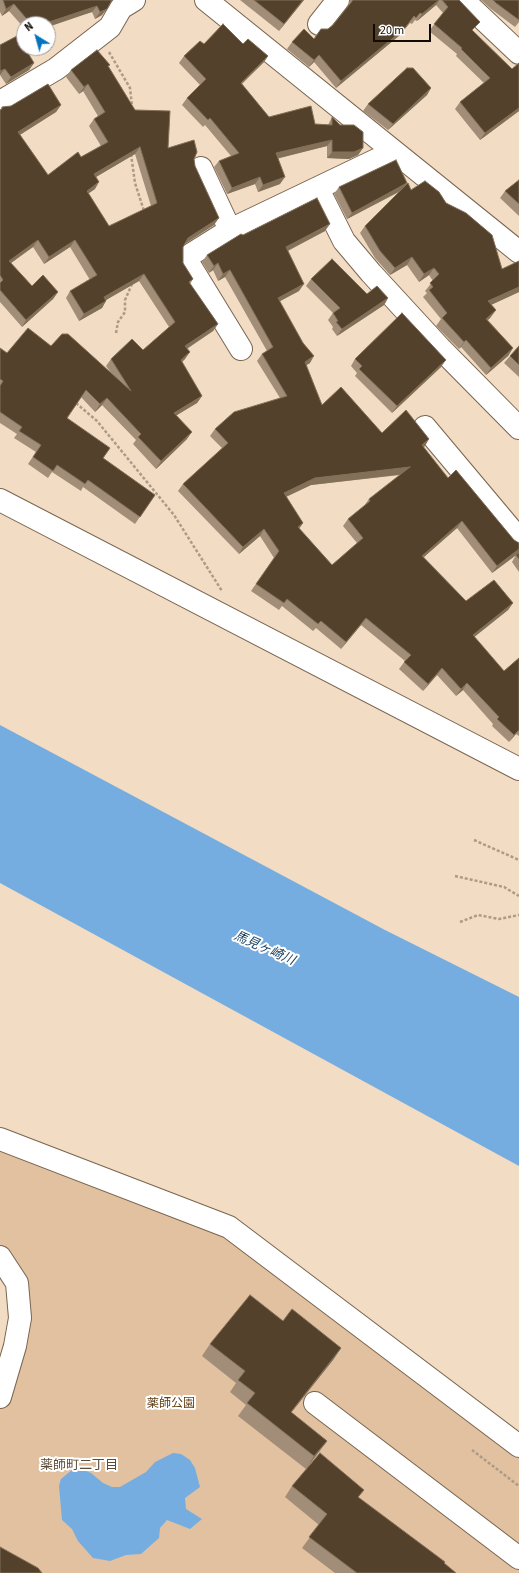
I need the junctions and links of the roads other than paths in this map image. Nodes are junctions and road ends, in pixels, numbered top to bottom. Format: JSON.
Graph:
{"nodes":[{"id":1,"x":134,"y":0,"type":"edge"},
{"id":2,"x":206,"y":0,"type":"edge"},
{"id":3,"x":338,"y":0,"type":"edge"},
{"id":4,"x":463,"y":0,"type":"edge"},
{"id":5,"x":319,"y":24,"type":"dead end"},
{"id":6,"x":519,"y":53,"type":"edge"},
{"id":7,"x":0,"y":102,"type":"edge"},
{"id":8,"x":393,"y":152,"type":"junction"},
{"id":9,"x":201,"y":168,"type":"dead end"},
{"id":10,"x":318,"y":189,"type":"junction"},
{"id":11,"x":230,"y":230,"type":"junction"},
{"id":12,"x":519,"y":252,"type":"edge"},
{"id":13,"x":241,"y":349,"type":"dead end"},
{"id":14,"x":424,"y":427,"type":"dead end"},
{"id":15,"x":519,"y":428,"type":"edge"},
{"id":16,"x":0,"y":500,"type":"edge"},
{"id":17,"x":519,"y":539,"type":"edge"},
{"id":18,"x":519,"y":769,"type":"edge"},
{"id":19,"x":0,"y":1139,"type":"edge"},
{"id":20,"x":0,"y":1257,"type":"edge"},
{"id":21,"x":0,"y":1397,"type":"edge"},
{"id":22,"x":315,"y":1403,"type":"dead end"},
{"id":23,"x":519,"y":1446,"type":"edge"},
{"id":24,"x":519,"y":1558,"type":"edge"}],
"edges":[{"from":1,"to":7,"type":"street"},
{"from":2,"to":8,"type":"street"},
{"from":3,"to":5,"type":"street"},
{"from":4,"to":6,"type":"street"},
{"from":8,"to":10,"type":"street"},
{"from":8,"to":12,"type":"street"},
{"from":9,"to":11,"type":"street"},
{"from":10,"to":11,"type":"street"},
{"from":10,"to":15,"type":"street"},
{"from":11,"to":13,"type":"street"},
{"from":14,"to":17,"type":"street"},
{"from":16,"to":18,"type":"street"},
{"from":19,"to":23,"type":"street"},
{"from":20,"to":21,"type":"street"},
{"from":22,"to":24,"type":"street"}]}
